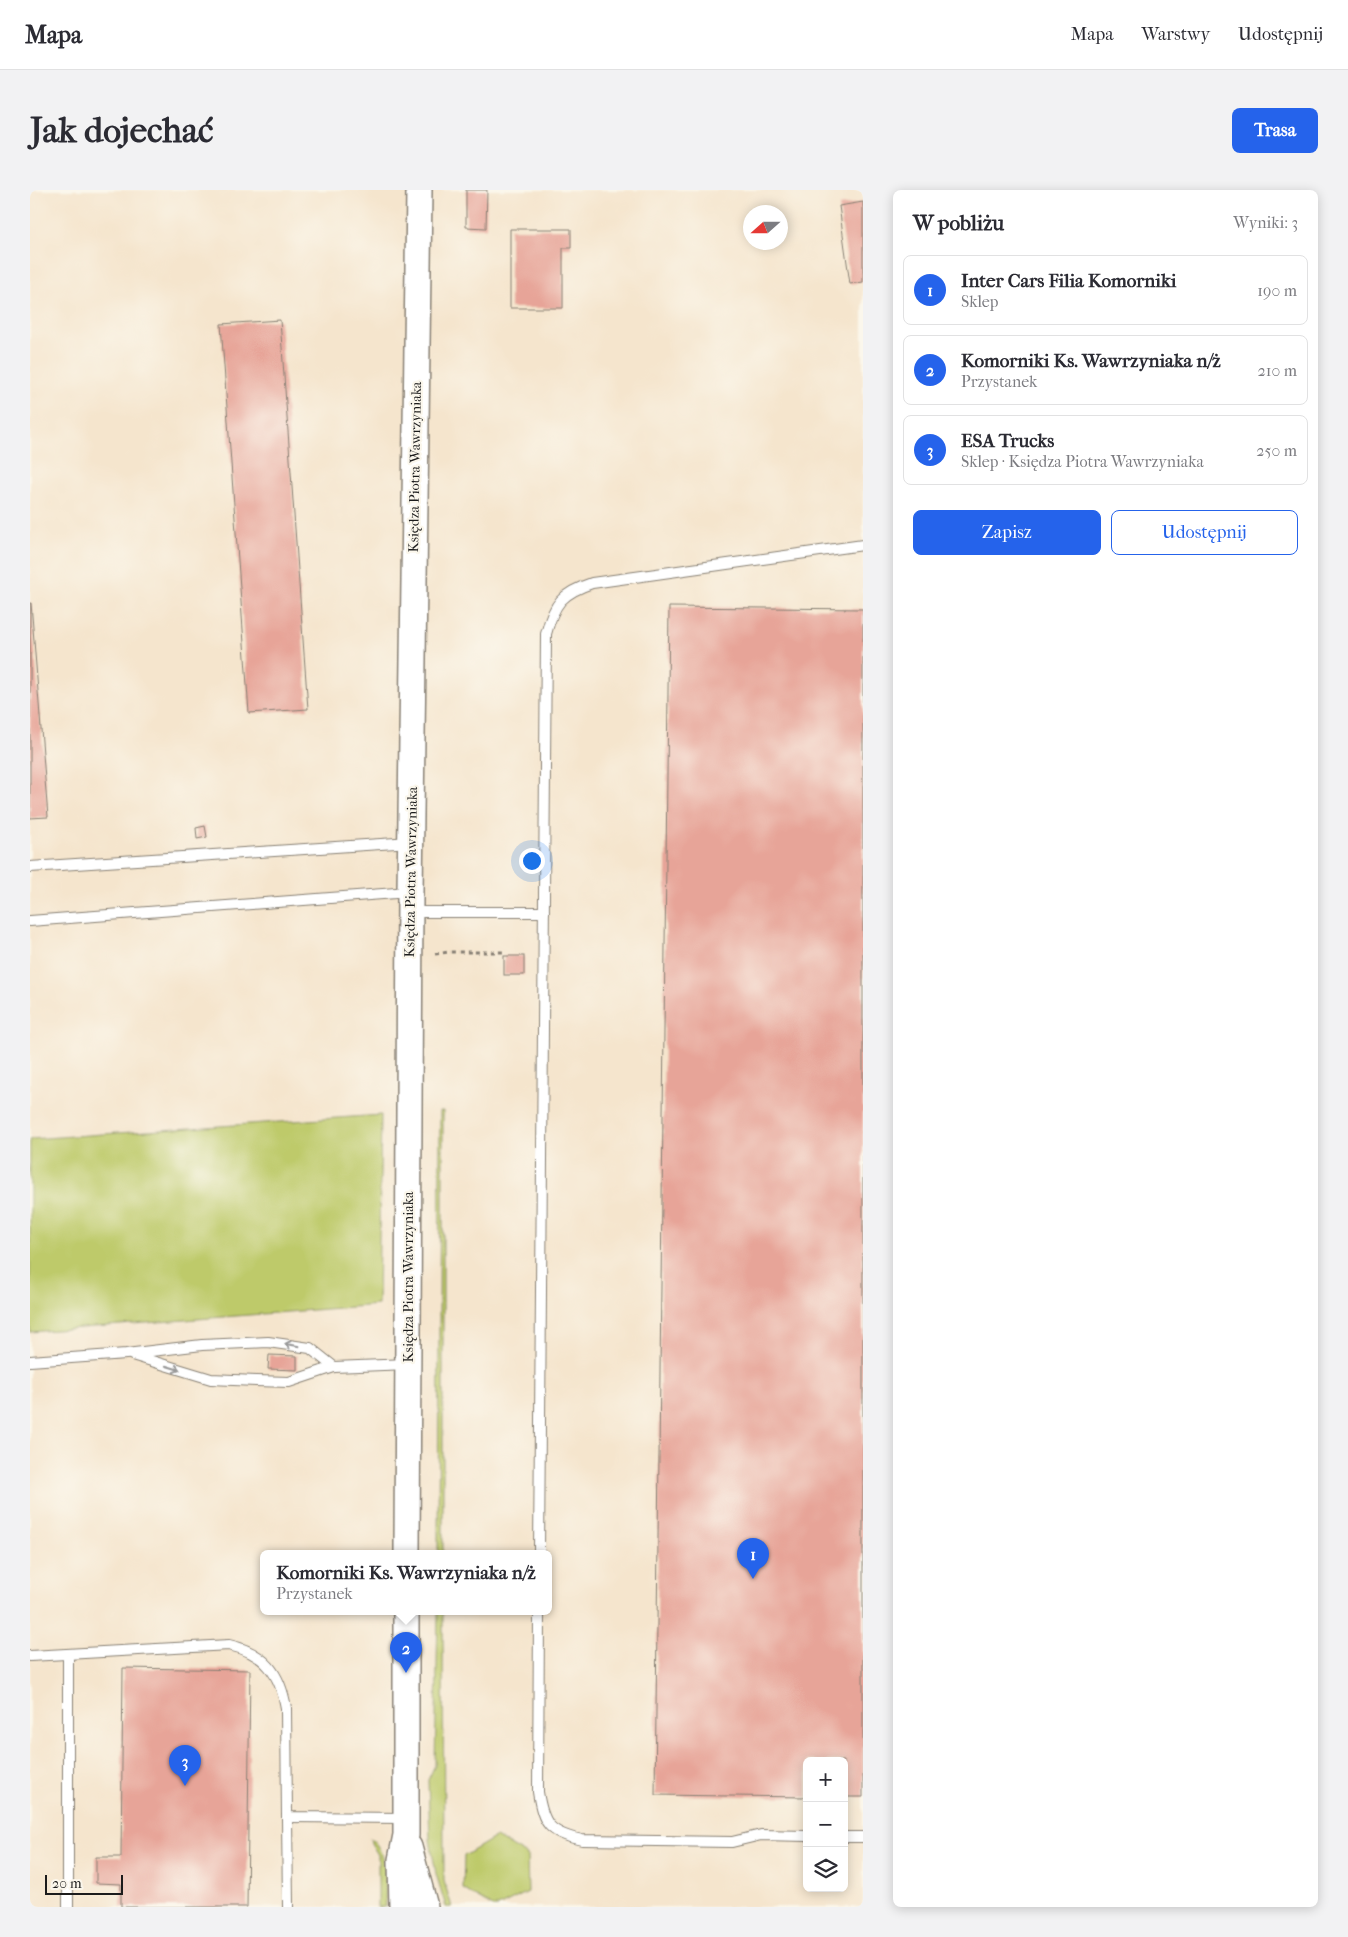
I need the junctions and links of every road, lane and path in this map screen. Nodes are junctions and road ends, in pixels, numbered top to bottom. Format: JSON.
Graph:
{"nodes":[{"id":1,"x":419,"y":190,"type":"edge"},
{"id":2,"x":863,"y":545,"type":"edge"},
{"id":3,"x":411,"y":842,"type":"junction"},
{"id":4,"x":30,"y":867,"type":"edge"},
{"id":5,"x":410,"y":902,"type":"junction"},
{"id":6,"x":544,"y":912,"type":"junction"},
{"id":7,"x":30,"y":920,"type":"edge"},
{"id":8,"x":503,"y":952,"type":"dead end"},
{"id":9,"x":410,"y":977,"type":"junction"},
{"id":10,"x":126,"y":1354,"type":"junction"},
{"id":11,"x":30,"y":1361,"type":"edge"},
{"id":12,"x":408,"y":1364,"type":"junction"},
{"id":13,"x":334,"y":1367,"type":"junction"},
{"id":14,"x":407,"y":1550,"type":"edge"},
{"id":15,"x":539,"y":1550,"type":"edge"},
{"id":16,"x":406,"y":1615,"type":"edge"},
{"id":17,"x":539,"y":1615,"type":"edge"},
{"id":18,"x":68,"y":1654,"type":"junction"},
{"id":19,"x":30,"y":1656,"type":"edge"},
{"id":20,"x":287,"y":1817,"type":"junction"},
{"id":21,"x":406,"y":1826,"type":"junction"},
{"id":22,"x":803,"y":1836,"type":"edge"},
{"id":23,"x":848,"y":1837,"type":"edge"},
{"id":24,"x":863,"y":1837,"type":"edge"},
{"id":25,"x":68,"y":1907,"type":"edge"},
{"id":26,"x":288,"y":1907,"type":"edge"},
{"id":27,"x":402,"y":1907,"type":"edge"},
{"id":28,"x":425,"y":1907,"type":"edge"}],
"edges":[{"from":1,"to":3,"type":"street","name":"Księdza Piotra Wawrzyniaka"},
{"from":2,"to":6,"type":"lane"},
{"from":3,"to":4,"type":"lane"},
{"from":3,"to":5,"type":"street","name":"Księdza Piotra Wawrzyniaka"},
{"from":5,"to":6,"type":"lane"},
{"from":5,"to":7,"type":"lane"},
{"from":5,"to":9,"type":"street","name":"Księdza Piotra Wawrzyniaka"},
{"from":6,"to":15,"type":"lane"},
{"from":8,"to":9,"type":"path"},
{"from":9,"to":12,"type":"street","name":"Księdza Piotra Wawrzyniaka"},
{"from":10,"to":11,"type":"lane"},
{"from":10,"to":13,"type":"lane","one_way":true},
{"from":13,"to":10,"type":"lane","one_way":true},
{"from":12,"to":13,"type":"lane"},
{"from":12,"to":14,"type":"street","name":"Księdza Piotra Wawrzyniaka"},
{"from":16,"to":21,"type":"street"},
{"from":17,"to":22,"type":"lane"},
{"from":18,"to":19,"type":"lane"},
{"from":18,"to":20,"type":"lane"},
{"from":18,"to":25,"type":"lane"},
{"from":20,"to":21,"type":"lane"},
{"from":20,"to":26,"type":"lane"},
{"from":21,"to":27,"type":"street"},
{"from":21,"to":28,"type":"street"},
{"from":23,"to":24,"type":"lane"}]}
